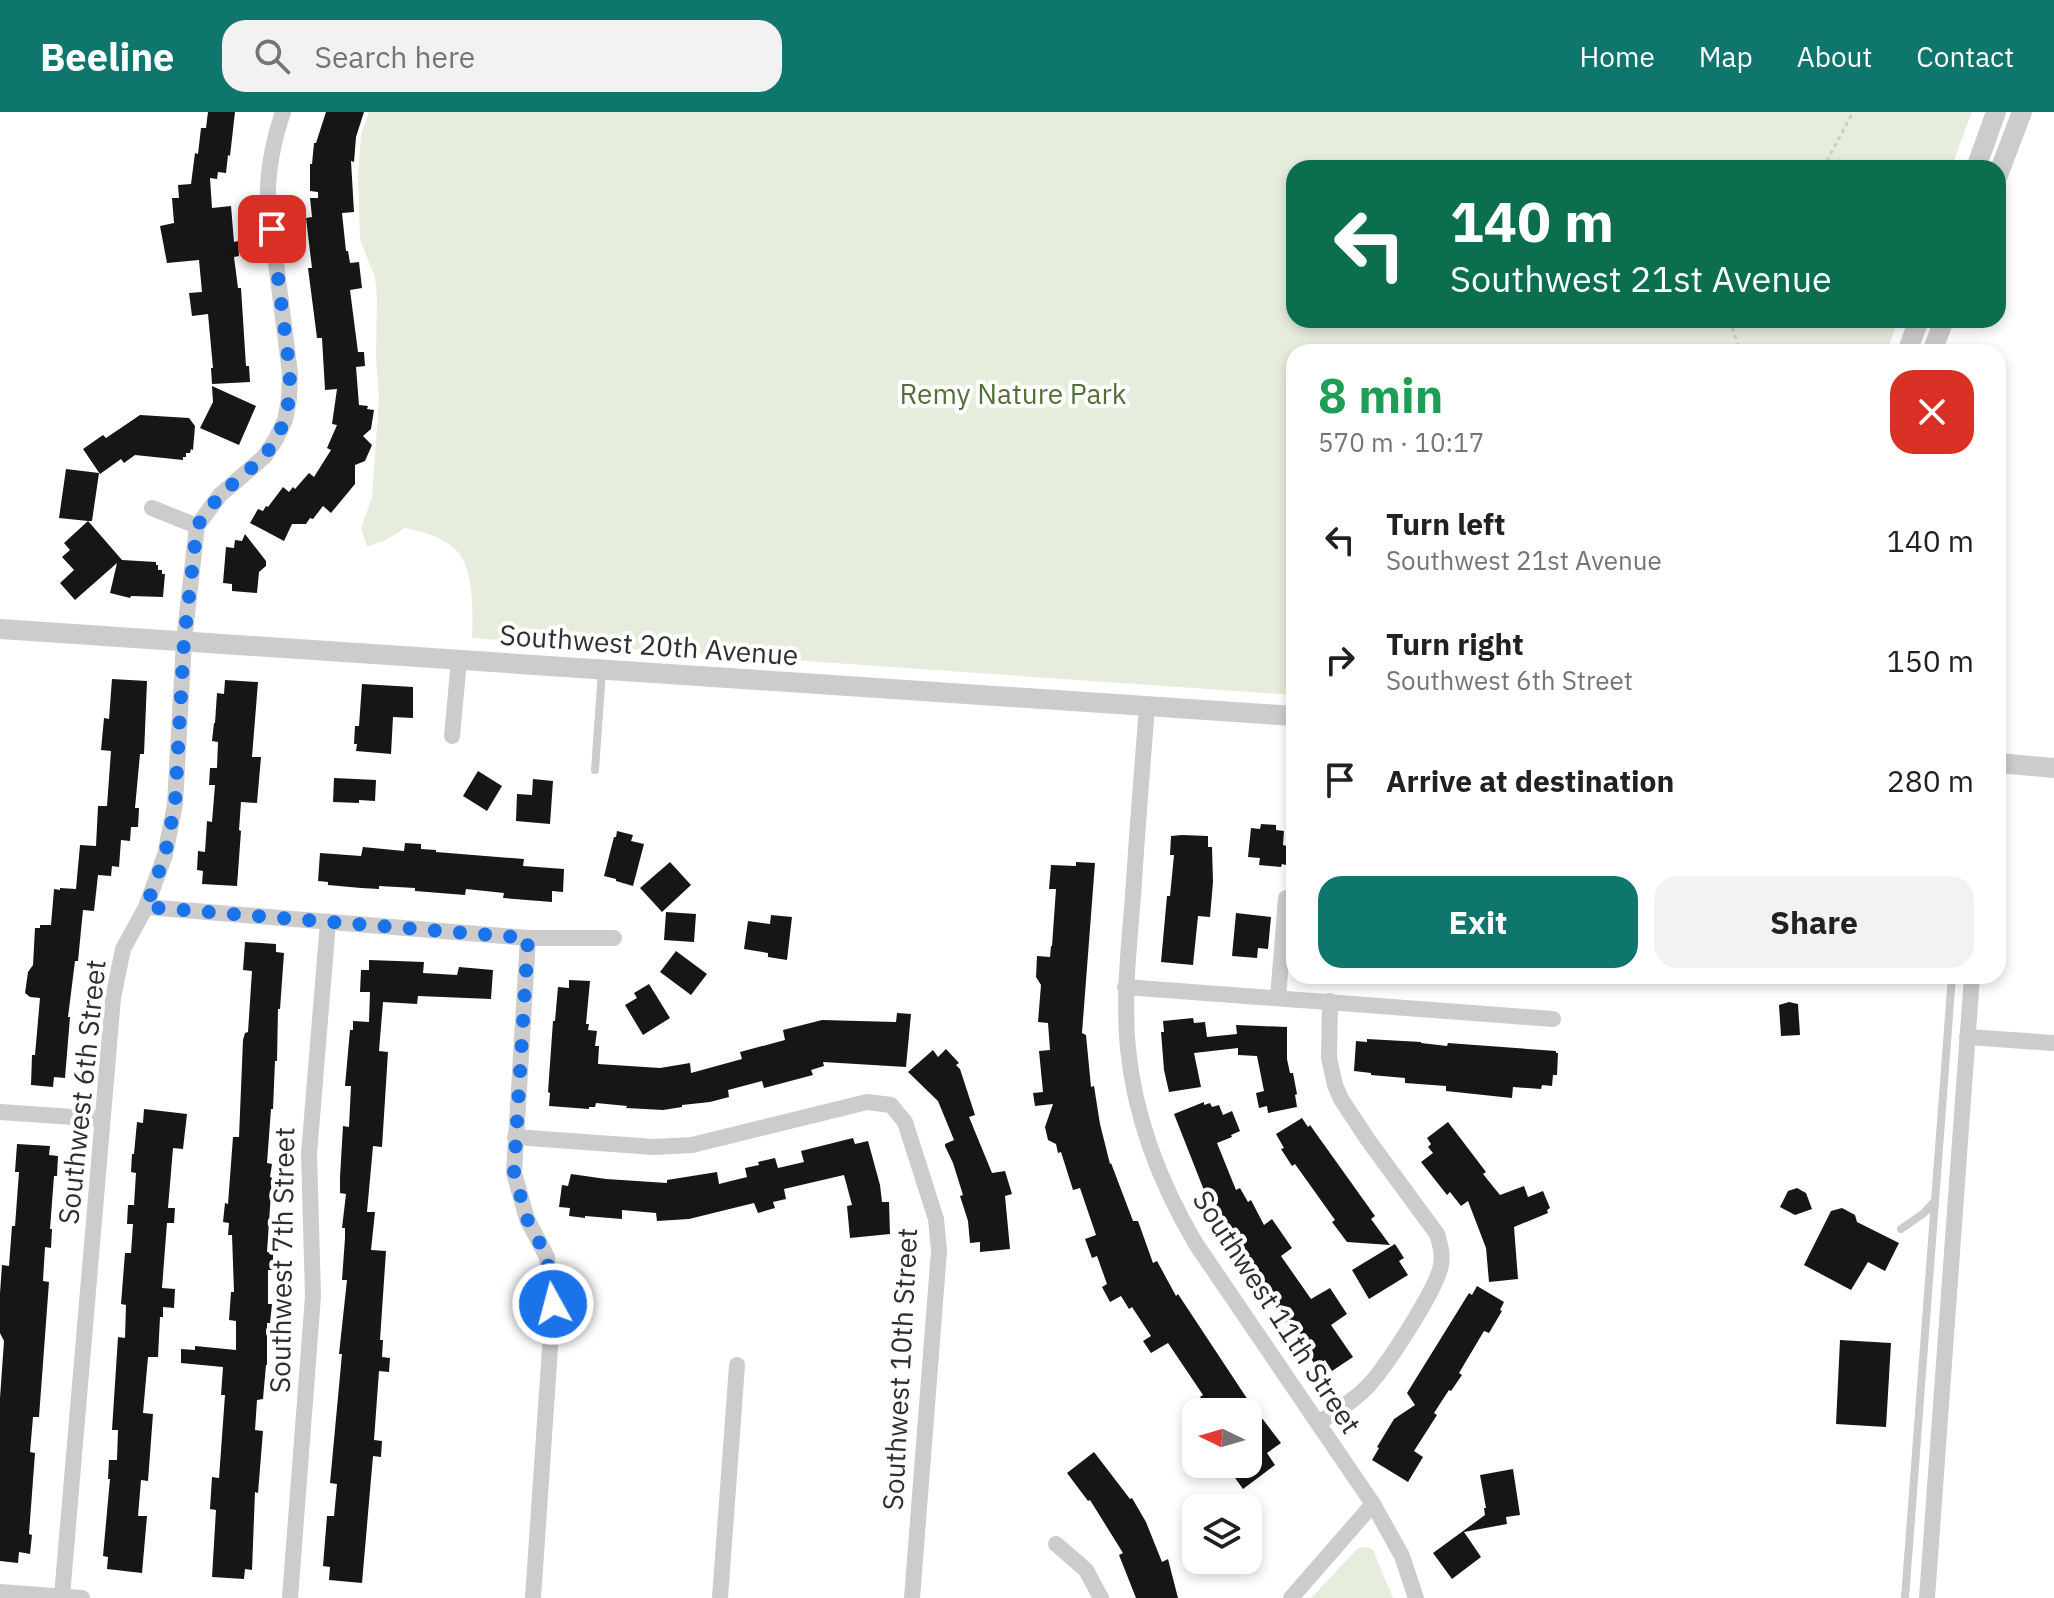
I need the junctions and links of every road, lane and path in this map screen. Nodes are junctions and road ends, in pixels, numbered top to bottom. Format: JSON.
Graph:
{"nodes":[{"id":1,"x":283,"y":112,"type":"edge"},
{"id":2,"x":1853,"y":112,"type":"edge"},
{"id":3,"x":1996,"y":112,"type":"edge"},
{"id":4,"x":2022,"y":112,"type":"edge"},
{"id":5,"x":1827,"y":160,"type":"edge"},
{"id":6,"x":1979,"y":160,"type":"edge"},
{"id":7,"x":2004,"y":160,"type":"edge"},
{"id":8,"x":152,"y":508,"type":"dead end"},
{"id":9,"x":197,"y":526,"type":"junction"},
{"id":10,"x":0,"y":629,"type":"edge"},
{"id":11,"x":184,"y":641,"type":"junction"},
{"id":12,"x":459,"y":660,"type":"junction"},
{"id":13,"x":602,"y":669,"type":"junction"},
{"id":14,"x":1147,"y":707,"type":"junction"},
{"id":15,"x":1286,"y":716,"type":"edge"},
{"id":16,"x":452,"y":736,"type":"dead end"},
{"id":17,"x":2006,"y":764,"type":"edge"},
{"id":18,"x":2054,"y":768,"type":"edge"},
{"id":19,"x":595,"y":770,"type":"dead end"},
{"id":20,"x":1286,"y":898,"type":"dead end"},
{"id":21,"x":146,"y":907,"type":"junction"},
{"id":22,"x":328,"y":922,"type":"junction"},
{"id":23,"x":528,"y":938,"type":"junction"},
{"id":24,"x":614,"y":938,"type":"dead end"},
{"id":25,"x":1951,"y":984,"type":"edge"},
{"id":26,"x":1971,"y":984,"type":"edge"},
{"id":27,"x":1125,"y":987,"type":"junction"},
{"id":28,"x":1278,"y":998,"type":"junction"},
{"id":29,"x":1330,"y":1001,"type":"junction"},
{"id":30,"x":1553,"y":1019,"type":"dead end"},
{"id":31,"x":1967,"y":1037,"type":"junction"},
{"id":32,"x":2054,"y":1043,"type":"edge"},
{"id":33,"x":0,"y":1112,"type":"edge"},
{"id":34,"x":102,"y":1119,"type":"junction"},
{"id":35,"x":515,"y":1137,"type":"junction"},
{"id":36,"x":1935,"y":1201,"type":"junction"},
{"id":37,"x":1901,"y":1229,"type":"dead end"},
{"id":38,"x":737,"y":1365,"type":"dead end"},
{"id":39,"x":1318,"y":1423,"type":"junction"},
{"id":40,"x":1373,"y":1504,"type":"junction"},
{"id":41,"x":1056,"y":1544,"type":"dead end"},
{"id":42,"x":0,"y":1592,"type":"edge"},
{"id":43,"x":62,"y":1596,"type":"edge"},
{"id":44,"x":82,"y":1598,"type":"edge"},
{"id":45,"x":290,"y":1598,"type":"edge"},
{"id":46,"x":533,"y":1598,"type":"edge"},
{"id":47,"x":720,"y":1598,"type":"edge"},
{"id":48,"x":912,"y":1598,"type":"edge"},
{"id":49,"x":1101,"y":1598,"type":"edge"},
{"id":50,"x":1291,"y":1598,"type":"edge"},
{"id":51,"x":1416,"y":1598,"type":"edge"},
{"id":52,"x":1905,"y":1598,"type":"edge"},
{"id":53,"x":1927,"y":1598,"type":"edge"}],
"edges":[{"from":1,"to":9,"type":"street"},
{"from":2,"to":5,"type":"path"},
{"from":3,"to":6,"type":"street"},
{"from":4,"to":7,"type":"street"},
{"from":8,"to":9,"type":"street"},
{"from":9,"to":11,"type":"street","name":"Southwest 6th Street"},
{"from":10,"to":11,"type":"street","name":"Southwest 20th Avenue"},
{"from":11,"to":12,"type":"street","name":"Southwest 20th Avenue"},
{"from":11,"to":21,"type":"street","name":"Southwest 6th Street"},
{"from":12,"to":13,"type":"street","name":"Southwest 20th Avenue"},
{"from":12,"to":16,"type":"street"},
{"from":13,"to":14,"type":"street","name":"Southwest 20th Avenue"},
{"from":13,"to":19,"type":"lane"},
{"from":14,"to":15,"type":"street","name":"Southwest 20th Avenue"},
{"from":14,"to":27,"type":"street","name":"Southwest 11th Street"},
{"from":17,"to":18,"type":"street"},
{"from":20,"to":28,"type":"street"},
{"from":21,"to":22,"type":"street"},
{"from":21,"to":34,"type":"street","name":"Southwest 6th Street"},
{"from":22,"to":23,"type":"street"},
{"from":22,"to":45,"type":"street","name":"Southwest 7th Street"},
{"from":23,"to":24,"type":"street"},
{"from":23,"to":35,"type":"street"},
{"from":25,"to":36,"type":"lane"},
{"from":26,"to":31,"type":"street"},
{"from":27,"to":28,"type":"street"},
{"from":27,"to":39,"type":"street","name":"Southwest 11th Street"},
{"from":28,"to":29,"type":"street"},
{"from":29,"to":30,"type":"street"},
{"from":29,"to":39,"type":"street"},
{"from":31,"to":32,"type":"street"},
{"from":31,"to":53,"type":"street"},
{"from":33,"to":34,"type":"street"},
{"from":34,"to":43,"type":"street","name":"Southwest 6th Street"},
{"from":35,"to":46,"type":"street"},
{"from":35,"to":48,"type":"street","name":"Southwest 10th Street"},
{"from":36,"to":37,"type":"lane"},
{"from":36,"to":52,"type":"lane"},
{"from":38,"to":47,"type":"street"},
{"from":39,"to":40,"type":"street","name":"Southwest 11th Street"},
{"from":40,"to":50,"type":"street"},
{"from":40,"to":51,"type":"street","name":"Southwest 11th Street"},
{"from":41,"to":49,"type":"street"},
{"from":42,"to":43,"type":"street"},
{"from":43,"to":44,"type":"street"}]}
